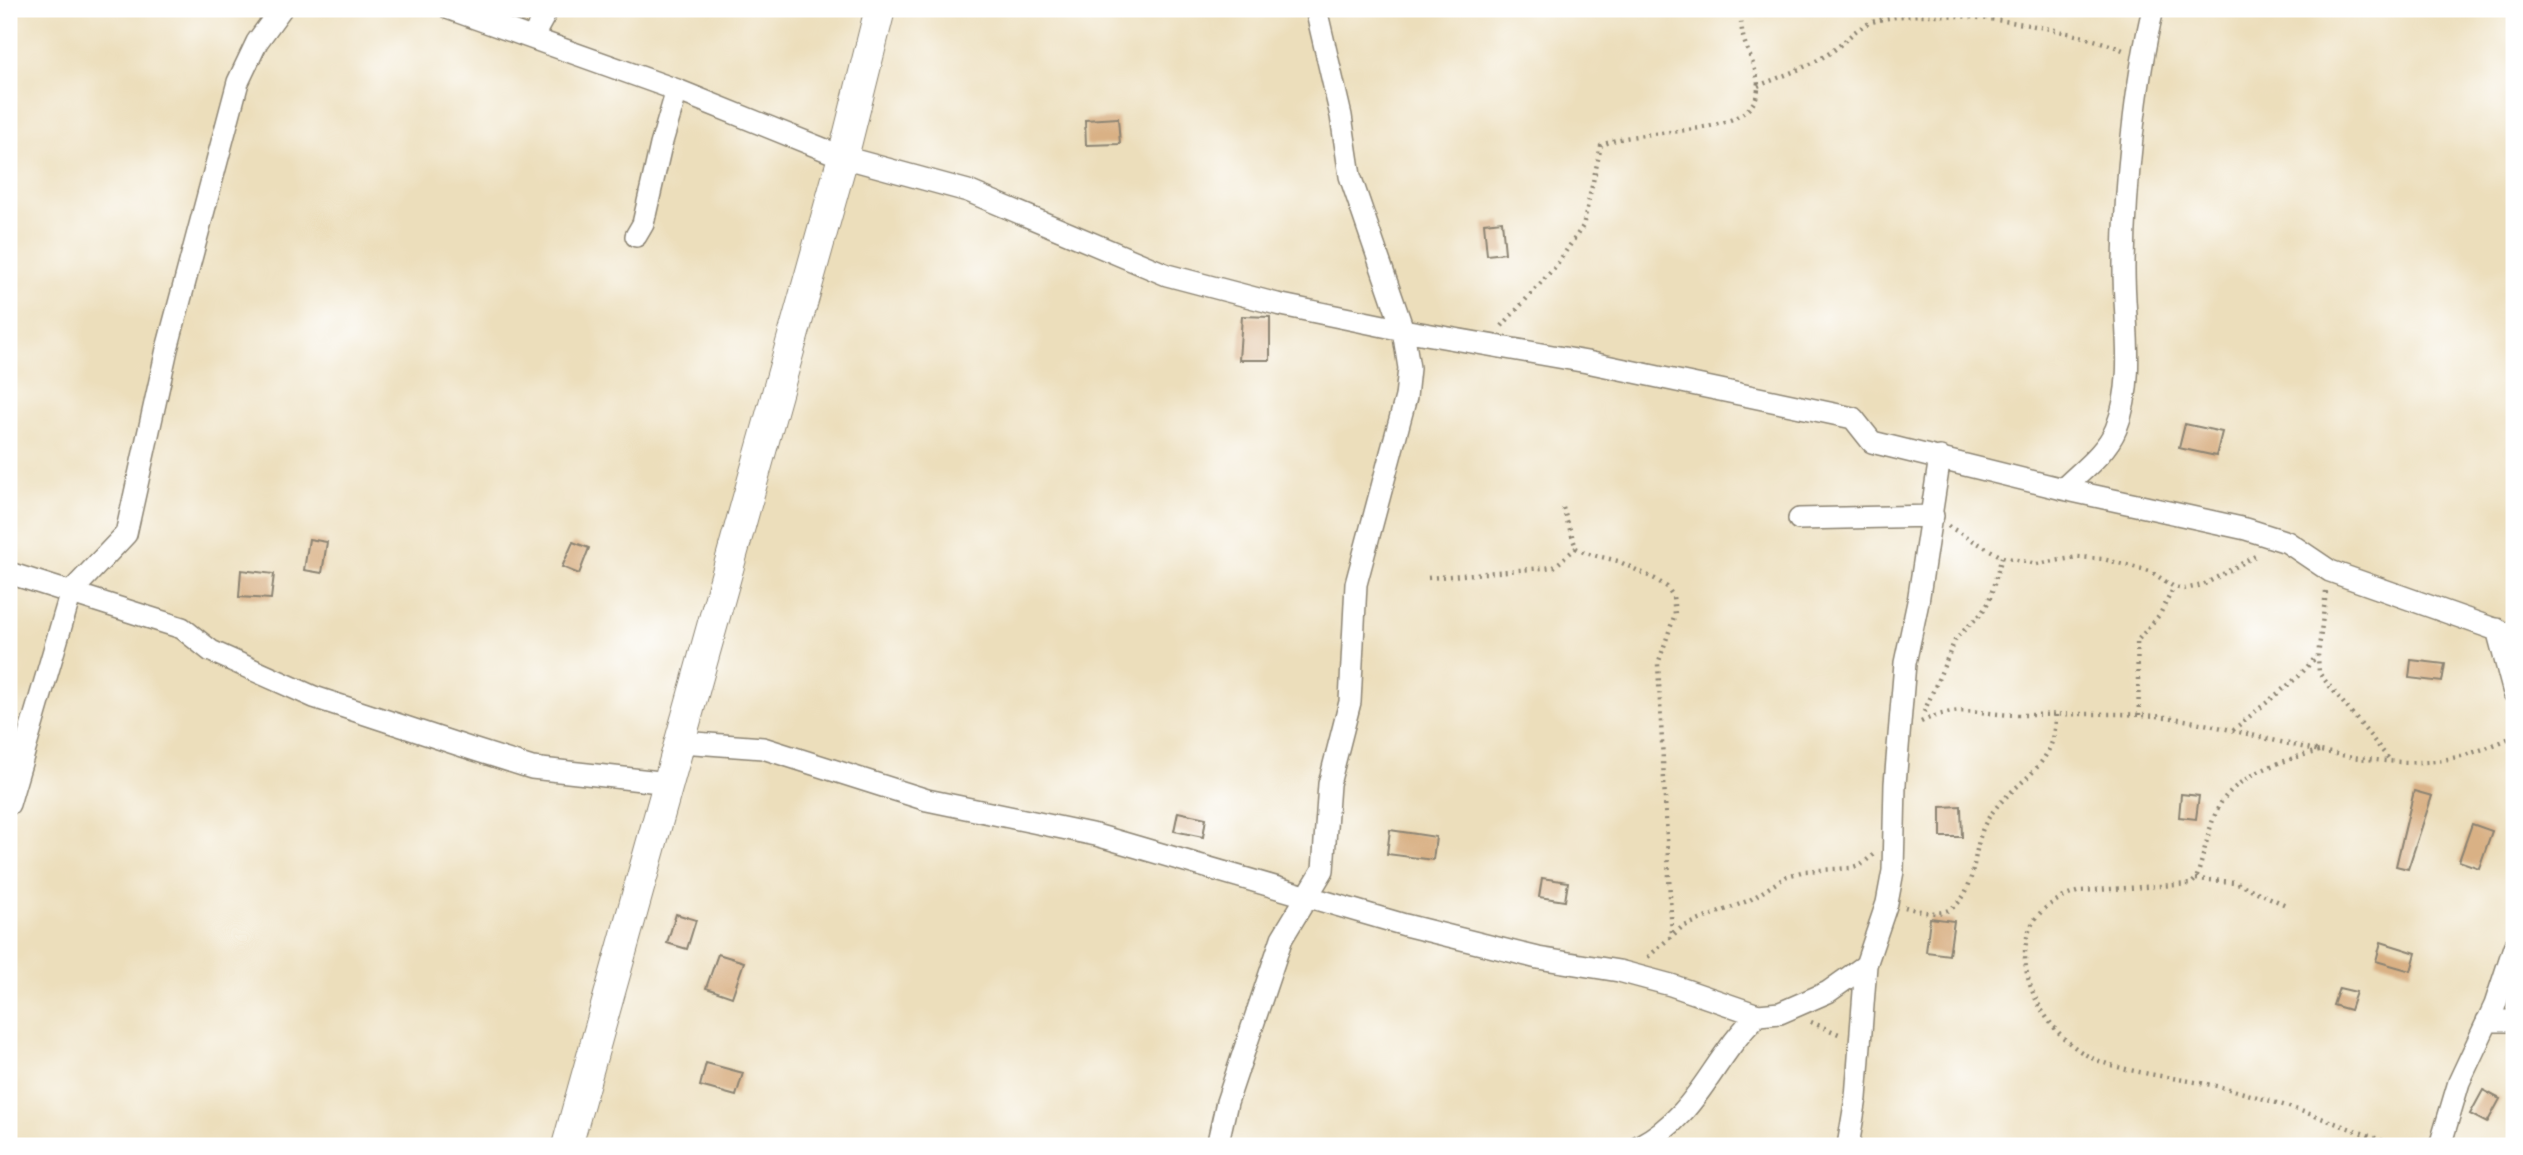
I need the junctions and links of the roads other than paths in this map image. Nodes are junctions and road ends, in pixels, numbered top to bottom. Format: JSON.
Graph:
{"nodes":[{"id":1,"x":281,"y":9,"type":"edge"},
{"id":2,"x":450,"y":9,"type":"edge"},
{"id":3,"x":548,"y":9,"type":"edge"},
{"id":4,"x":880,"y":9,"type":"edge"},
{"id":5,"x":1316,"y":9,"type":"edge"},
{"id":6,"x":2153,"y":9,"type":"edge"},
{"id":7,"x":532,"y":38,"type":"junction"},
{"id":8,"x":677,"y":90,"type":"junction"},
{"id":9,"x":843,"y":157,"type":"junction"},
{"id":10,"x":636,"y":236,"type":"dead end"},
{"id":11,"x":1403,"y":330,"type":"junction"},
{"id":12,"x":1940,"y":457,"type":"junction"},
{"id":13,"x":2063,"y":489,"type":"junction"},
{"id":14,"x":1933,"y":516,"type":"junction"},
{"id":15,"x":1799,"y":519,"type":"dead end"},
{"id":16,"x":9,"y":573,"type":"edge"},
{"id":17,"x":71,"y":593,"type":"junction"},
{"id":18,"x":2505,"y":632,"type":"edge"},
{"id":19,"x":2514,"y":693,"type":"edge"},
{"id":20,"x":681,"y":742,"type":"junction"},
{"id":21,"x":669,"y":783,"type":"junction"},
{"id":22,"x":9,"y":804,"type":"edge"},
{"id":23,"x":1307,"y":898,"type":"junction"},
{"id":24,"x":2514,"y":947,"type":"edge"},
{"id":25,"x":1866,"y":965,"type":"junction"},
{"id":26,"x":1758,"y":1015,"type":"junction"},
{"id":27,"x":2487,"y":1021,"type":"junction"},
{"id":28,"x":2514,"y":1021,"type":"edge"},
{"id":29,"x":567,"y":1146,"type":"edge"},
{"id":30,"x":1217,"y":1146,"type":"edge"},
{"id":31,"x":1639,"y":1146,"type":"edge"},
{"id":32,"x":1848,"y":1146,"type":"edge"},
{"id":33,"x":2440,"y":1146,"type":"edge"}],
"edges":[{"from":1,"to":17,"type":"street"},
{"from":2,"to":7,"type":"street"},
{"from":3,"to":7,"type":"street"},
{"from":4,"to":9,"type":"main road"},
{"from":5,"to":11,"type":"street"},
{"from":6,"to":13,"type":"street"},
{"from":7,"to":8,"type":"street"},
{"from":8,"to":9,"type":"street"},
{"from":8,"to":10,"type":"street"},
{"from":9,"to":11,"type":"street"},
{"from":9,"to":20,"type":"main road"},
{"from":11,"to":12,"type":"street"},
{"from":11,"to":23,"type":"street"},
{"from":12,"to":13,"type":"street"},
{"from":12,"to":14,"type":"street"},
{"from":13,"to":18,"type":"street"},
{"from":14,"to":15,"type":"street"},
{"from":14,"to":25,"type":"street"},
{"from":16,"to":17,"type":"street"},
{"from":17,"to":21,"type":"street"},
{"from":17,"to":22,"type":"street"},
{"from":18,"to":19,"type":"street"},
{"from":20,"to":21,"type":"main road"},
{"from":20,"to":23,"type":"street"},
{"from":21,"to":29,"type":"main road"},
{"from":23,"to":26,"type":"street"},
{"from":23,"to":30,"type":"street"},
{"from":24,"to":27,"type":"street"},
{"from":25,"to":26,"type":"street"},
{"from":25,"to":32,"type":"street"},
{"from":26,"to":31,"type":"street"},
{"from":27,"to":28,"type":"street"},
{"from":27,"to":33,"type":"street"}]}
